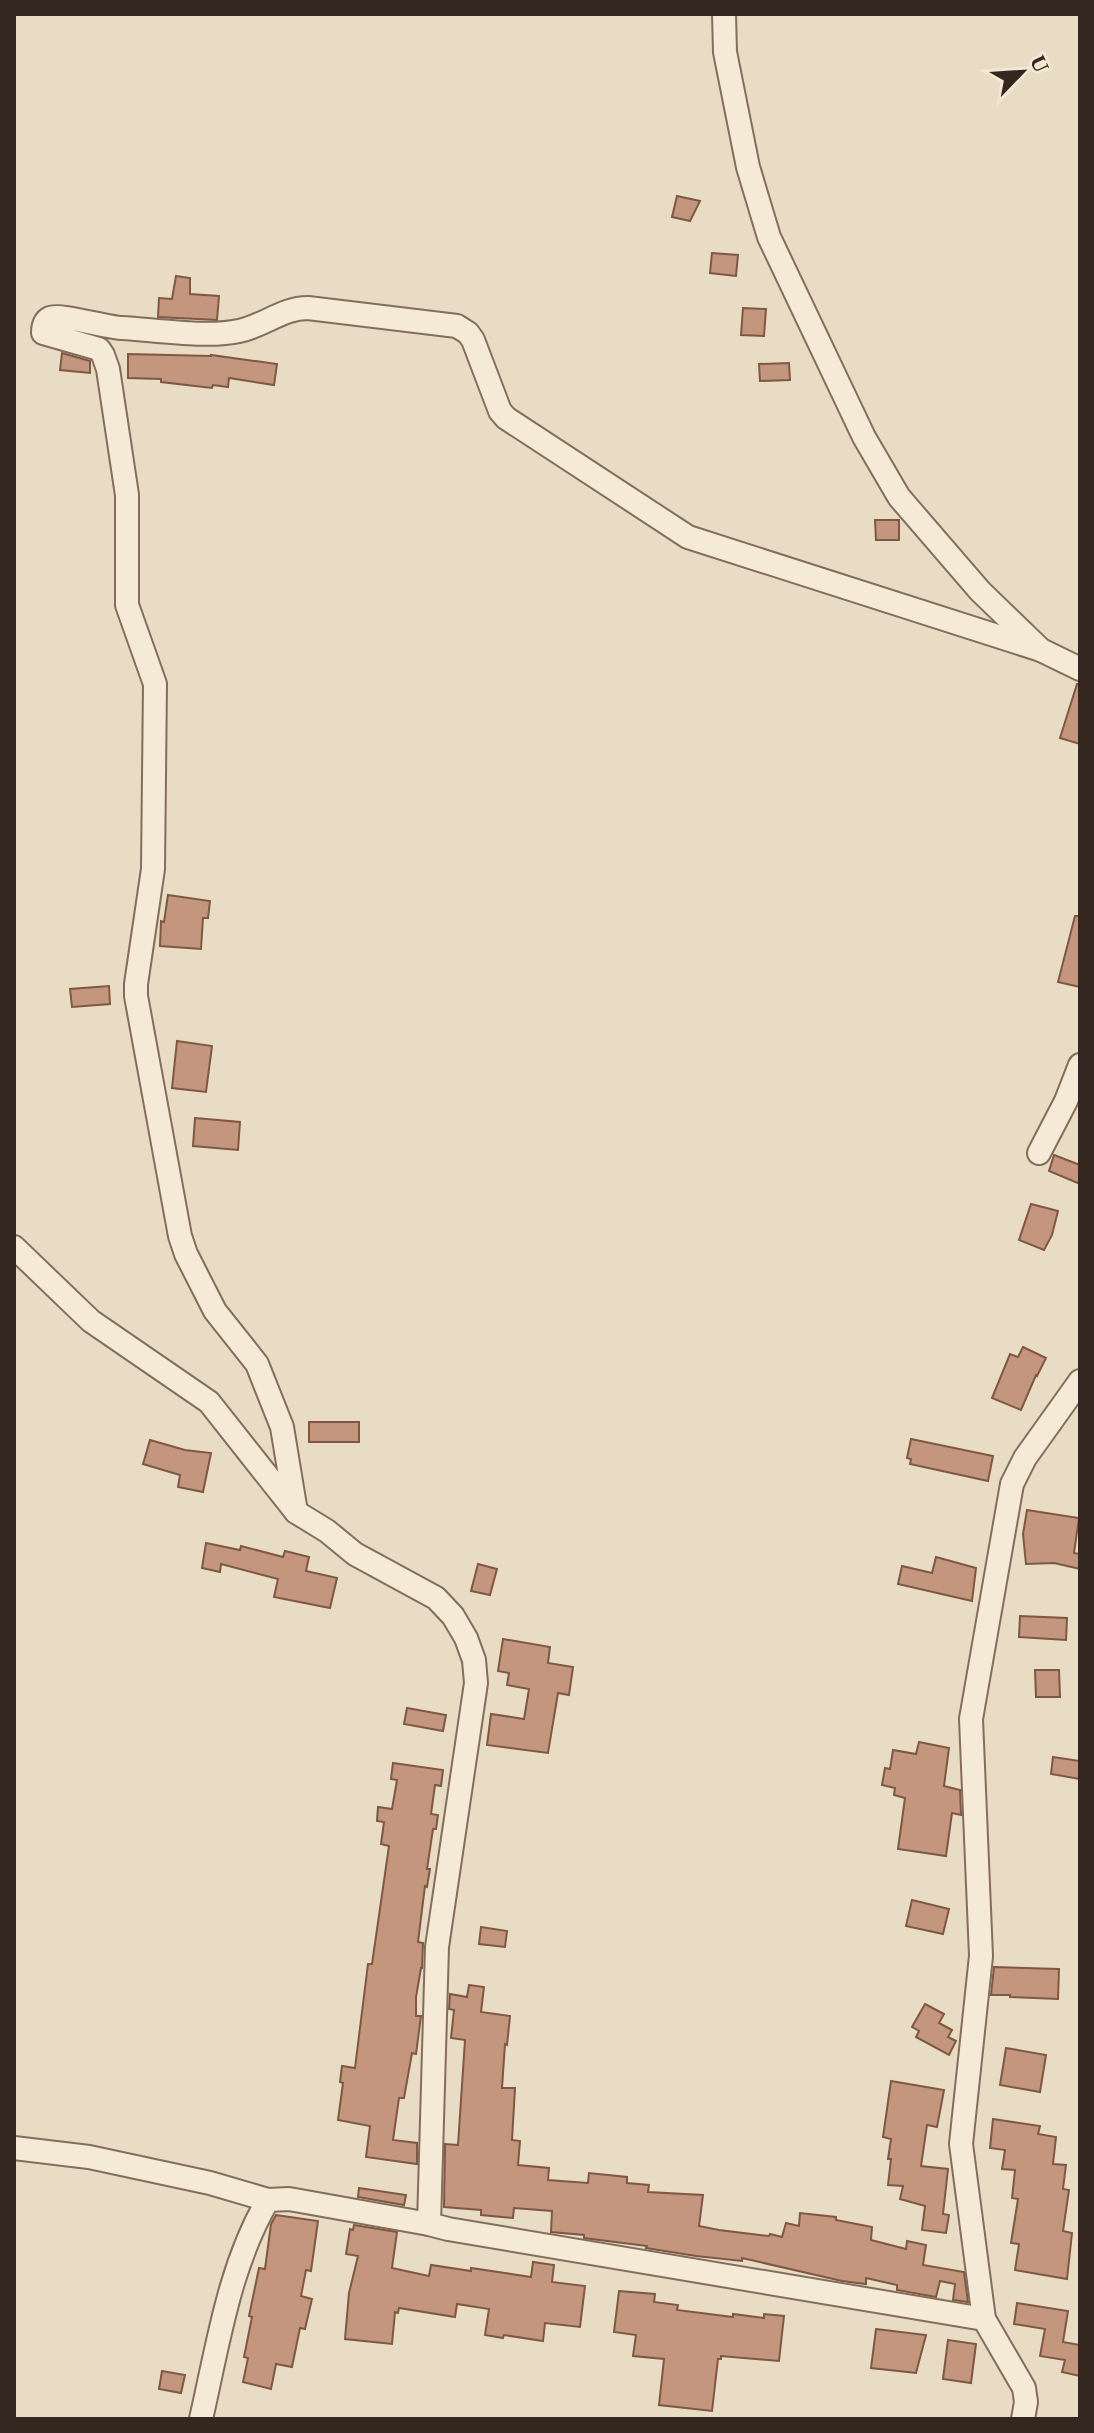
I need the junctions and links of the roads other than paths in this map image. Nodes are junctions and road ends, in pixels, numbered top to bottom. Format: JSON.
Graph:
{"nodes":[{"id":1,"x":724,"y":14,"type":"edge"},
{"id":2,"x":1041,"y":650,"type":"junction"},
{"id":3,"x":1080,"y":669,"type":"edge"},
{"id":4,"x":1080,"y":1065,"type":"edge"},
{"id":5,"x":1039,"y":1153,"type":"dead end"},
{"id":6,"x":14,"y":1247,"type":"edge"},
{"id":7,"x":1080,"y":1381,"type":"edge"},
{"id":8,"x":296,"y":1512,"type":"junction"},
{"id":9,"x":14,"y":2148,"type":"edge"},
{"id":10,"x":268,"y":2200,"type":"junction"},
{"id":11,"x":429,"y":2224,"type":"junction"},
{"id":12,"x":984,"y":2319,"type":"junction"},
{"id":13,"x":201,"y":2419,"type":"edge"},
{"id":14,"x":1023,"y":2419,"type":"edge"}],
"edges":[{"from":1,"to":2,"type":"street"},
{"from":2,"to":3,"type":"street"},
{"from":2,"to":8,"type":"street"},
{"from":4,"to":5,"type":"street"},
{"from":6,"to":8,"type":"street"},
{"from":7,"to":12,"type":"street"},
{"from":8,"to":11,"type":"street"},
{"from":9,"to":10,"type":"street"},
{"from":10,"to":11,"type":"street"},
{"from":10,"to":13,"type":"street"},
{"from":11,"to":12,"type":"street"},
{"from":12,"to":14,"type":"street"}]}
